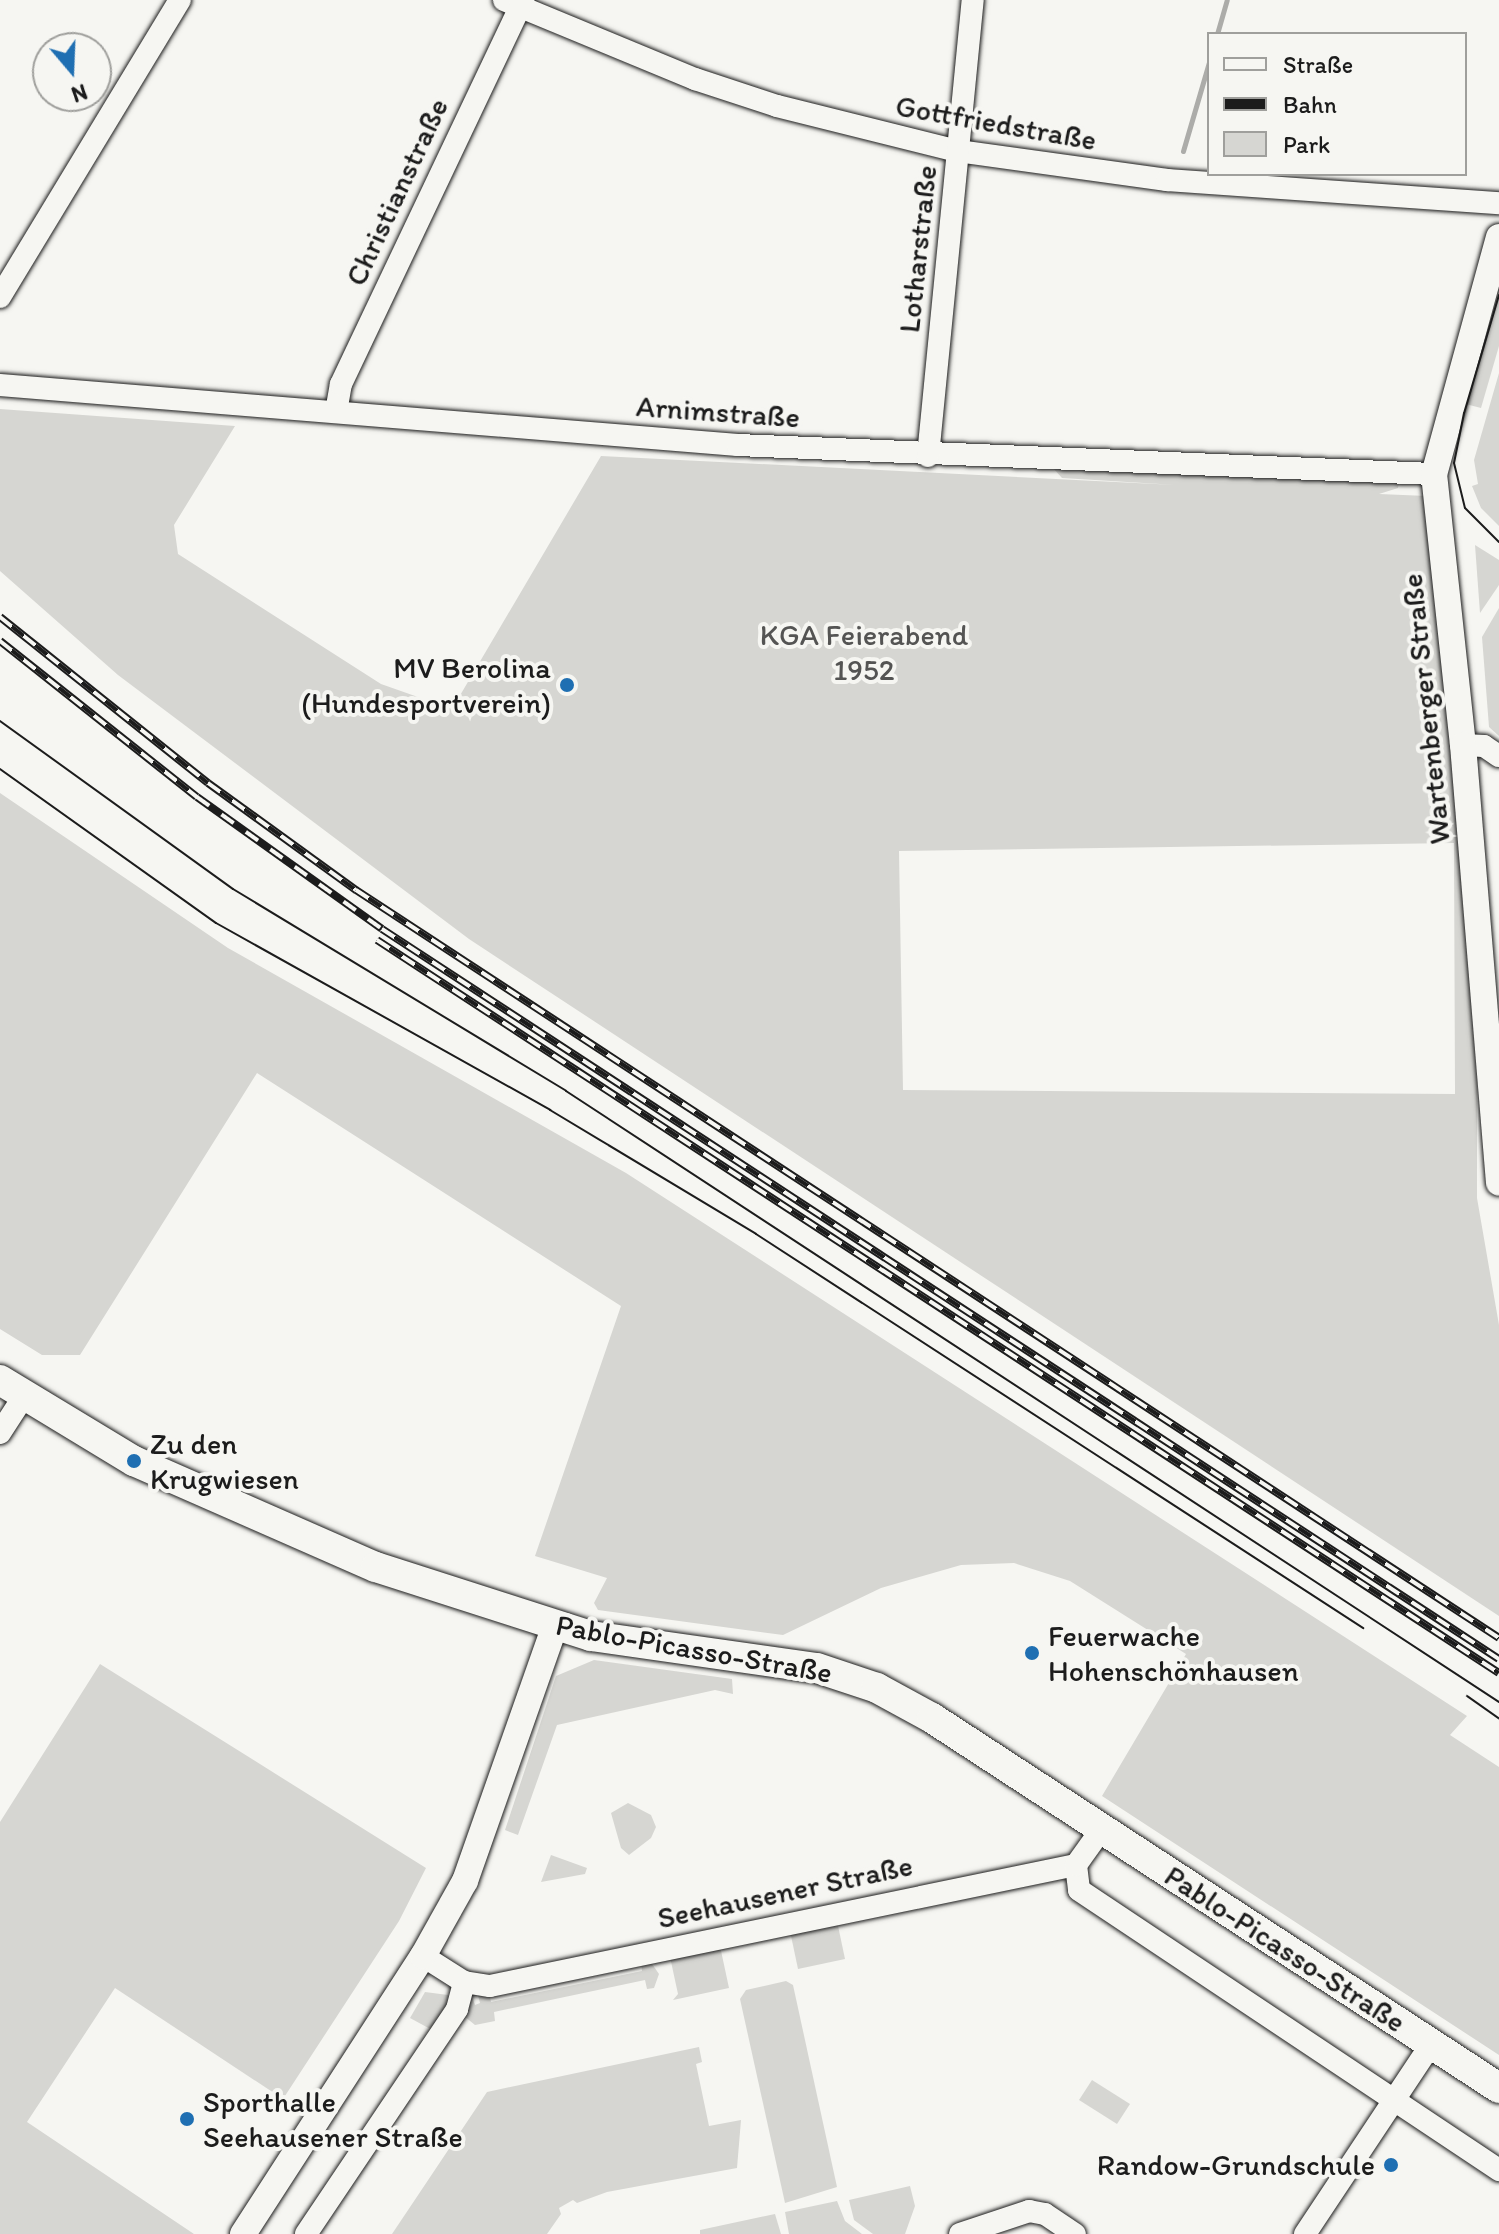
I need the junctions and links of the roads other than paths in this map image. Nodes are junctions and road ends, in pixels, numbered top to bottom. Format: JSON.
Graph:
{"nodes":[{"id":1,"x":180,"y":0,"type":"edge"},
{"id":2,"x":973,"y":0,"type":"edge"},
{"id":3,"x":515,"y":3,"type":"edge"},
{"id":4,"x":958,"y":151,"type":"junction"},
{"id":5,"x":1499,"y":203,"type":"edge"},
{"id":6,"x":1499,"y":237,"type":"edge"},
{"id":7,"x":0,"y":297,"type":"edge"},
{"id":8,"x":0,"y":385,"type":"edge"},
{"id":9,"x":336,"y":412,"type":"junction"},
{"id":10,"x":928,"y":456,"type":"junction"},
{"id":11,"x":1434,"y":474,"type":"junction"},
{"id":12,"x":1463,"y":745,"type":"junction"},
{"id":13,"x":1499,"y":756,"type":"edge"},
{"id":14,"x":1499,"y":1183,"type":"edge"},
{"id":15,"x":12,"y":1388,"type":"edge"},
{"id":16,"x":0,"y":1433,"type":"edge"},
{"id":17,"x":555,"y":1626,"type":"junction"},
{"id":18,"x":1101,"y":1830,"type":"junction"},
{"id":19,"x":1076,"y":1865,"type":"junction"},
{"id":20,"x":423,"y":1956,"type":"junction"},
{"id":21,"x":464,"y":1982,"type":"junction"},
{"id":22,"x":1431,"y":2044,"type":"junction"},
{"id":23,"x":1499,"y":2088,"type":"edge"},
{"id":24,"x":1393,"y":2101,"type":"junction"},
{"id":25,"x":1499,"y":2170,"type":"edge"},
{"id":26,"x":243,"y":2234,"type":"edge"},
{"id":27,"x":306,"y":2234,"type":"edge"},
{"id":28,"x":960,"y":2234,"type":"edge"},
{"id":29,"x":1075,"y":2234,"type":"edge"},
{"id":30,"x":1305,"y":2234,"type":"edge"}],
"edges":[{"from":1,"to":7,"type":"street"},
{"from":2,"to":4,"type":"street","name":"Lotharstraße"},
{"from":3,"to":4,"type":"street","name":"Gottfriedstraße"},
{"from":3,"to":9,"type":"street","name":"Christianstraße"},
{"from":4,"to":5,"type":"street","name":"Gottfriedstraße"},
{"from":4,"to":10,"type":"street","name":"Lotharstraße"},
{"from":6,"to":11,"type":"street","name":"Wartenberger Straße"},
{"from":8,"to":9,"type":"street","name":"Arnimstraße"},
{"from":9,"to":10,"type":"street","name":"Arnimstraße"},
{"from":10,"to":11,"type":"street","name":"Arnimstraße"},
{"from":11,"to":12,"type":"street","name":"Wartenberger Straße"},
{"from":12,"to":13,"type":"street"},
{"from":12,"to":14,"type":"street","name":"Wartenberger Straße"},
{"from":15,"to":16,"type":"street"},
{"from":15,"to":17,"type":"main road","name":"Pablo-Picasso-Straße"},
{"from":17,"to":18,"type":"main road","name":"Pablo-Picasso-Straße"},
{"from":17,"to":20,"type":"street"},
{"from":18,"to":19,"type":"street"},
{"from":18,"to":22,"type":"main road","name":"Pablo-Picasso-Straße"},
{"from":19,"to":21,"type":"street","name":"Seehausener Straße"},
{"from":19,"to":24,"type":"street","name":"Pablo-Picasso-Straße"},
{"from":20,"to":21,"type":"street"},
{"from":20,"to":26,"type":"street"},
{"from":21,"to":27,"type":"street"},
{"from":22,"to":23,"type":"main road","name":"Pablo-Picasso-Straße"},
{"from":22,"to":24,"type":"street","name":"Pablo-Picasso-Straße"},
{"from":24,"to":25,"type":"street","name":"Pablo-Picasso-Straße"},
{"from":24,"to":30,"type":"street","name":"Pablo-Picasso-Straße"},
{"from":28,"to":29,"type":"street"}]}
